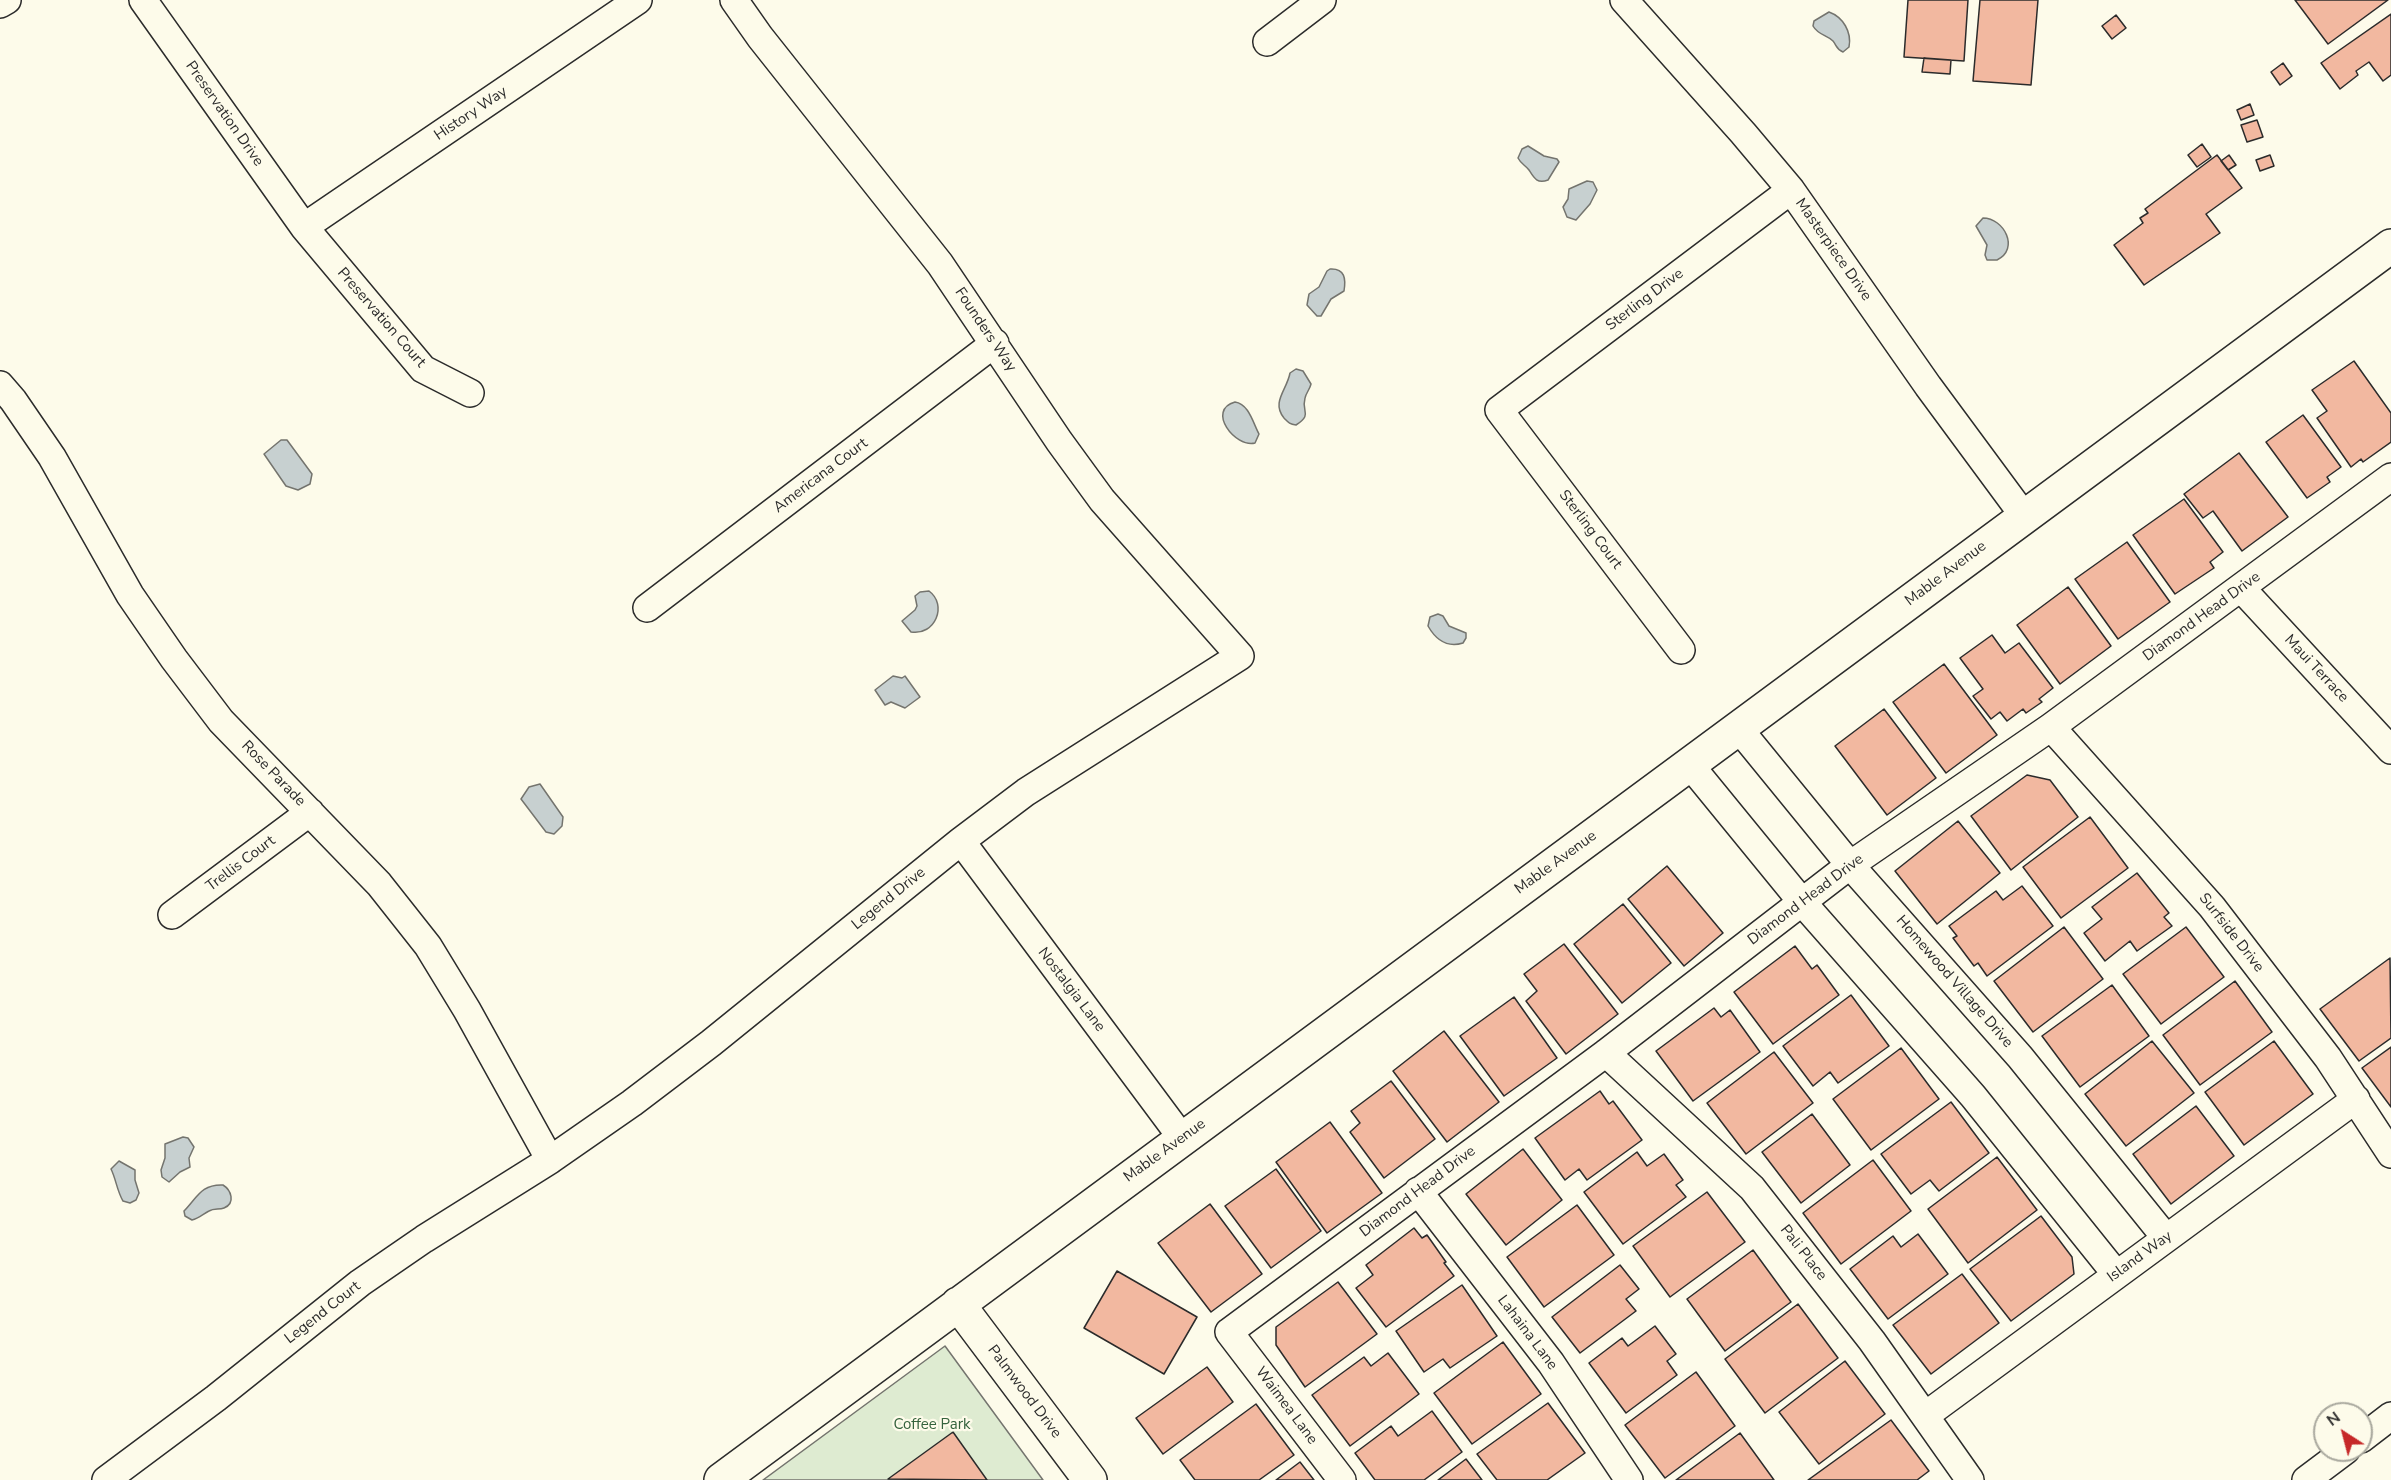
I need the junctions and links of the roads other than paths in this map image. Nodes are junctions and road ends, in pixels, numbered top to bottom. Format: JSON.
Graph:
{"nodes":[{"id":1,"x":7,"y":0,"type":"edge"},
{"id":2,"x":143,"y":0,"type":"edge"},
{"id":3,"x":638,"y":0,"type":"edge"},
{"id":4,"x":734,"y":0,"type":"edge"},
{"id":5,"x":1322,"y":0,"type":"edge"},
{"id":6,"x":1624,"y":0,"type":"edge"},
{"id":7,"x":0,"y":4,"type":"edge"},
{"id":8,"x":1267,"y":42,"type":"dead end"},
{"id":9,"x":1791,"y":190,"type":"junction"},
{"id":10,"x":304,"y":227,"type":"junction"},
{"id":11,"x":2391,"y":246,"type":"edge"},
{"id":12,"x":995,"y":344,"type":"junction"},
{"id":13,"x":0,"y":385,"type":"edge"},
{"id":14,"x":470,"y":393,"type":"dead end"},
{"id":15,"x":1499,"y":410,"type":"joint"},
{"id":16,"x":2391,"y":477,"type":"edge"},
{"id":17,"x":2024,"y":516,"type":"junction"},
{"id":18,"x":2241,"y":588,"type":"junction"},
{"id":19,"x":646,"y":608,"type":"dead end"},
{"id":20,"x":1681,"y":651,"type":"dead end"},
{"id":21,"x":1240,"y":656,"type":"joint"},
{"id":22,"x":2051,"y":727,"type":"junction"},
{"id":23,"x":1739,"y":729,"type":"junction"},
{"id":24,"x":2391,"y":750,"type":"edge"},
{"id":25,"x":1690,"y":765,"type":"junction"},
{"id":26,"x":310,"y":812,"type":"junction"},
{"id":27,"x":961,"y":841,"type":"junction"},
{"id":28,"x":1850,"y":865,"type":"junction"},
{"id":29,"x":1802,"y":902,"type":"junction"},
{"id":30,"x":172,"y":915,"type":"dead end"},
{"id":31,"x":1606,"y":1053,"type":"junction"},
{"id":32,"x":2356,"y":1099,"type":"junction"},
{"id":33,"x":1182,"y":1138,"type":"junction"},
{"id":34,"x":2391,"y":1154,"type":"edge"},
{"id":35,"x":550,"y":1160,"type":"junction"},
{"id":36,"x":1418,"y":1191,"type":"junction"},
{"id":37,"x":2166,"y":1238,"type":"junction"},
{"id":38,"x":2116,"y":1275,"type":"junction"},
{"id":39,"x":958,"y":1304,"type":"junction"},
{"id":40,"x":1229,"y":1332,"type":"joint"},
{"id":41,"x":1926,"y":1415,"type":"junction"},
{"id":42,"x":2391,"y":1416,"type":"edge"},
{"id":43,"x":2373,"y":1430,"type":"edge"},
{"id":44,"x":2330,"y":1462,"type":"edge"},
{"id":45,"x":106,"y":1480,"type":"edge"},
{"id":46,"x":721,"y":1480,"type":"edge"},
{"id":47,"x":1090,"y":1480,"type":"edge"},
{"id":48,"x":1342,"y":1480,"type":"edge"},
{"id":49,"x":1629,"y":1480,"type":"edge"},
{"id":50,"x":1970,"y":1480,"type":"edge"},
{"id":51,"x":2306,"y":1480,"type":"edge"}],
"edges":[{"from":1,"to":7,"type":"street"},
{"from":2,"to":10,"type":"street","name":"Preservation Drive"},
{"from":3,"to":10,"type":"street","name":"History Way"},
{"from":4,"to":12,"type":"street","name":"Founders Way"},
{"from":5,"to":8,"type":"street"},
{"from":6,"to":9,"type":"street","name":"Masterpiece Drive"},
{"from":9,"to":15,"type":"street","name":"Sterling Drive"},
{"from":9,"to":17,"type":"street","name":"Masterpiece Drive"},
{"from":10,"to":14,"type":"street","name":"Preservation Court"},
{"from":11,"to":17,"type":"street","name":"Mable Avenue"},
{"from":12,"to":19,"type":"street","name":"Americana Court"},
{"from":12,"to":21,"type":"street","name":"Founders Way"},
{"from":13,"to":26,"type":"street","name":"Rose Parade"},
{"from":15,"to":20,"type":"street","name":"Sterling Court"},
{"from":16,"to":18,"type":"street","name":"Diamond Head Drive"},
{"from":17,"to":23,"type":"street","name":"Mable Avenue"},
{"from":18,"to":22,"type":"street","name":"Diamond Head Drive"},
{"from":18,"to":24,"type":"street","name":"Maui Terrace"},
{"from":21,"to":27,"type":"street","name":"Legend Drive"},
{"from":22,"to":28,"type":"street","name":"Diamond Head Drive"},
{"from":22,"to":32,"type":"street","name":"Surfside Drive"},
{"from":23,"to":25,"type":"street","name":"Mable Avenue"},
{"from":23,"to":28,"type":"street","name":"Homewood Village Drive"},
{"from":25,"to":29,"type":"street"},
{"from":25,"to":33,"type":"street","name":"Mable Avenue"},
{"from":26,"to":30,"type":"street","name":"Trellis Court"},
{"from":26,"to":35,"type":"street","name":"Rose Parade"},
{"from":27,"to":33,"type":"street","name":"Nostalgia Lane"},
{"from":27,"to":35,"type":"street","name":"Legend Drive"},
{"from":28,"to":29,"type":"street","name":"Diamond Head Drive"},
{"from":28,"to":37,"type":"street","name":"Homewood Village Drive"},
{"from":29,"to":31,"type":"street","name":"Diamond Head Drive"},
{"from":29,"to":38,"type":"street"},
{"from":31,"to":36,"type":"street","name":"Diamond Head Drive"},
{"from":31,"to":41,"type":"street","name":"Pali Place"},
{"from":32,"to":34,"type":"street","name":"Surfside Drive"},
{"from":32,"to":37,"type":"street","name":"Island Way"},
{"from":33,"to":39,"type":"street","name":"Mable Avenue"},
{"from":35,"to":45,"type":"street","name":"Legend Court"},
{"from":36,"to":40,"type":"street","name":"Diamond Head Drive"},
{"from":36,"to":49,"type":"street","name":"Lahaina Lane"},
{"from":37,"to":38,"type":"street","name":"Island Way"},
{"from":38,"to":41,"type":"street","name":"Island Way"},
{"from":39,"to":46,"type":"street","name":"Mable Avenue"},
{"from":39,"to":47,"type":"street","name":"Palmwood Drive"},
{"from":40,"to":48,"type":"street","name":"Waimea Lane"},
{"from":41,"to":50,"type":"street","name":"Pali Place"},
{"from":42,"to":43,"type":"street"},
{"from":44,"to":51,"type":"street"}]}
